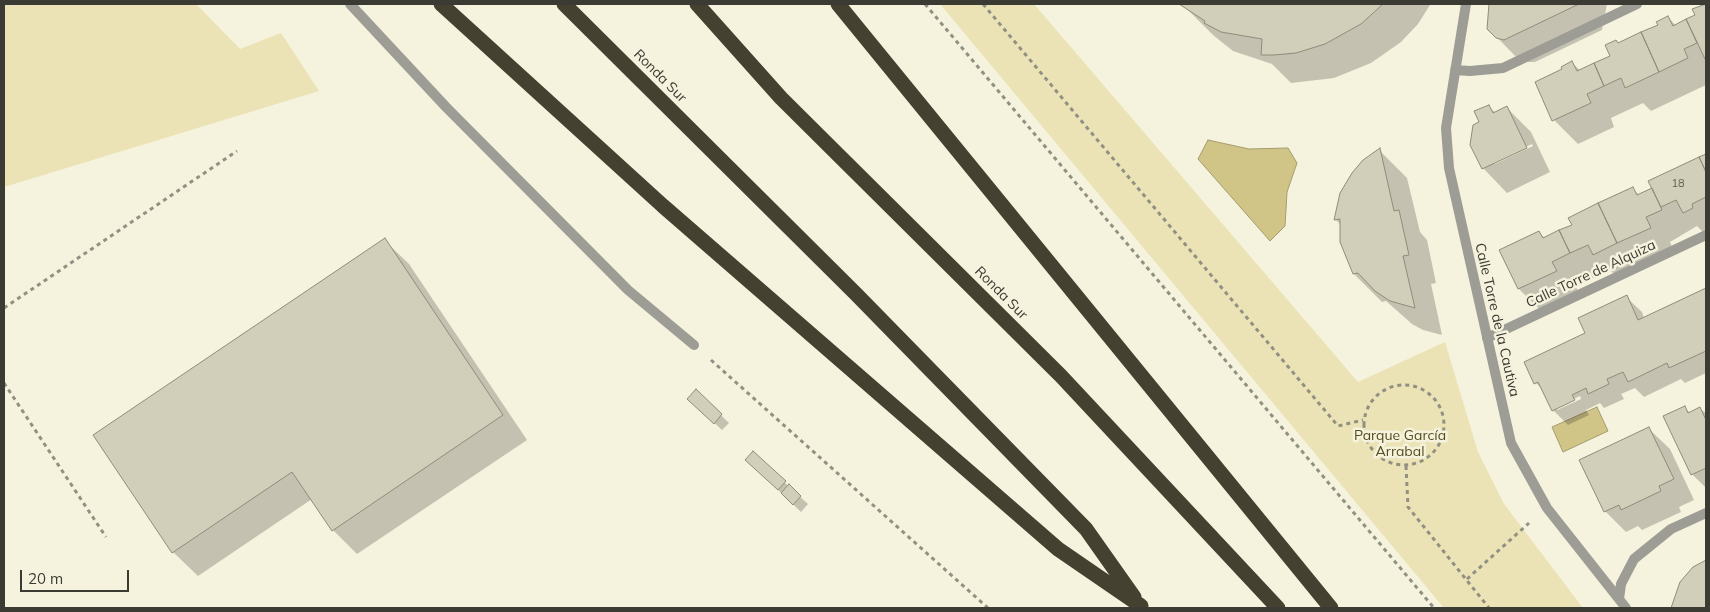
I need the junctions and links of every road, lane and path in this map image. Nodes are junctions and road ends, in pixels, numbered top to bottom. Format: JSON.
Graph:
{"nodes":[{"id":1,"x":350,"y":4,"type":"edge"},
{"id":2,"x":441,"y":4,"type":"edge"},
{"id":3,"x":564,"y":4,"type":"edge"},
{"id":4,"x":696,"y":4,"type":"edge"},
{"id":5,"x":838,"y":4,"type":"edge"},
{"id":6,"x":925,"y":4,"type":"edge"},
{"id":7,"x":983,"y":4,"type":"edge"},
{"id":8,"x":1466,"y":4,"type":"edge"},
{"id":9,"x":1638,"y":4,"type":"edge"},
{"id":10,"x":1455,"y":70,"type":"junction"},
{"id":11,"x":237,"y":151,"type":"dead end"},
{"id":12,"x":1706,"y":234,"type":"edge"},
{"id":13,"x":4,"y":308,"type":"edge"},
{"id":14,"x":1487,"y":338,"type":"junction"},
{"id":15,"x":694,"y":345,"type":"joint"},
{"id":16,"x":4,"y":383,"type":"edge"},
{"id":17,"x":1364,"y":420,"type":"junction"},
{"id":18,"x":1406,"y":466,"type":"junction"},
{"id":19,"x":1706,"y":513,"type":"edge"},
{"id":20,"x":1530,"y":522,"type":"dead end"},
{"id":21,"x":106,"y":537,"type":"dead end"},
{"id":22,"x":1467,"y":579,"type":"junction"},
{"id":23,"x":1619,"y":599,"type":"junction"},
{"id":24,"x":1142,"y":607,"type":"edge"},
{"id":25,"x":988,"y":608,"type":"edge"},
{"id":26,"x":1278,"y":608,"type":"edge"},
{"id":27,"x":1331,"y":608,"type":"edge"},
{"id":28,"x":1434,"y":608,"type":"edge"},
{"id":29,"x":1489,"y":608,"type":"edge"},
{"id":30,"x":1626,"y":608,"type":"edge"}],
"edges":[{"from":1,"to":15,"type":"street"},
{"from":2,"to":24,"type":"highway"},
{"from":3,"to":24,"type":"highway","name":"Ronda Sur"},
{"from":4,"to":26,"type":"highway","name":"Ronda Sur"},
{"from":5,"to":27,"type":"highway"},
{"from":6,"to":28,"type":"path"},
{"from":7,"to":17,"type":"path"},
{"from":8,"to":10,"type":"street","name":"Calle Torre de la Cautiva"},
{"from":9,"to":10,"type":"street"},
{"from":10,"to":14,"type":"street","name":"Calle Torre de la Cautiva"},
{"from":11,"to":13,"type":"path"},
{"from":12,"to":14,"type":"street","name":"Calle Torre de Alquiza"},
{"from":14,"to":23,"type":"street","name":"Calle Torre de la Cautiva"},
{"from":15,"to":25,"type":"path"},
{"from":16,"to":21,"type":"path"},
{"from":17,"to":18,"type":"path"},
{"from":17,"to":18,"type":"path"},
{"from":18,"to":22,"type":"path"},
{"from":19,"to":23,"type":"street"},
{"from":20,"to":22,"type":"path"},
{"from":22,"to":29,"type":"path"},
{"from":23,"to":30,"type":"street","name":"Calle Torre de la Cautiva"}]}
